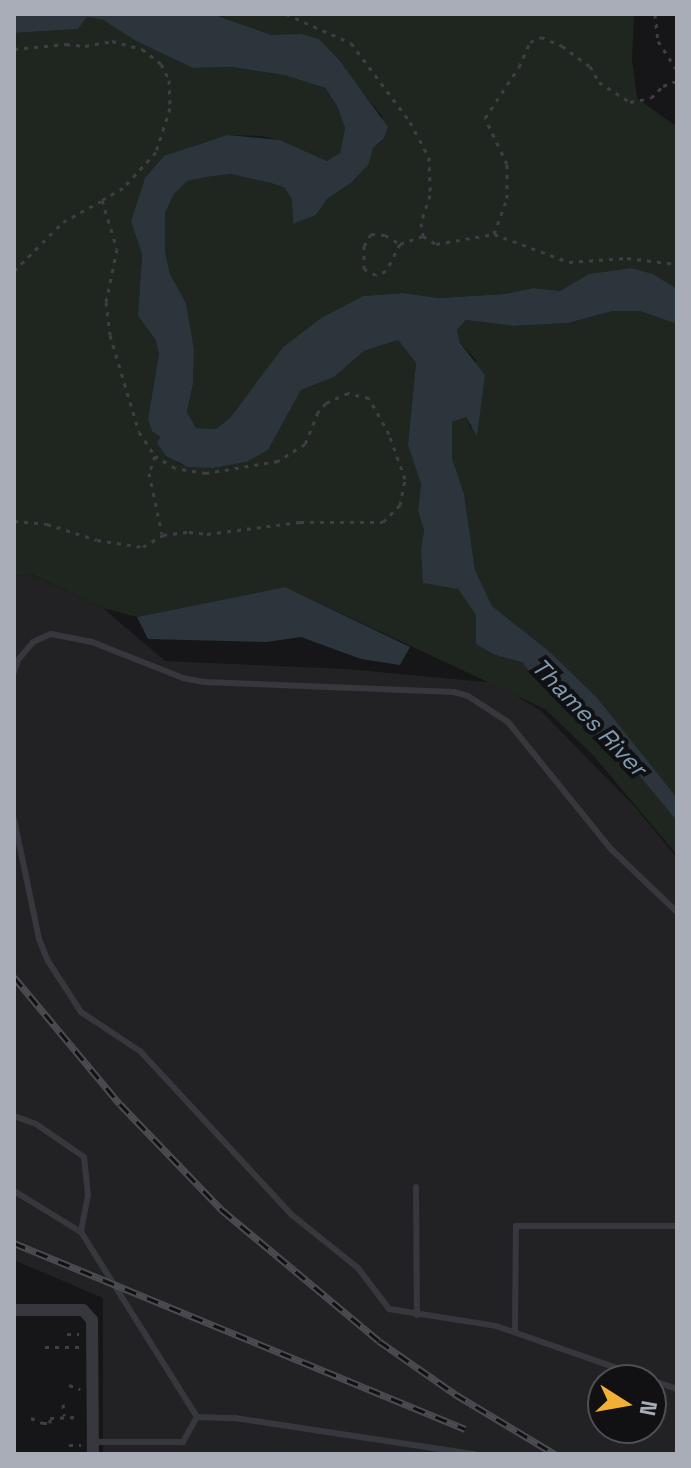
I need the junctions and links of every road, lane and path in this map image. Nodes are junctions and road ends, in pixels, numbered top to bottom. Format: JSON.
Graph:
{"nodes":[{"id":1,"x":286,"y":14,"type":"edge"},
{"id":2,"x":655,"y":14,"type":"edge"},
{"id":3,"x":14,"y":49,"type":"edge"},
{"id":4,"x":677,"y":70,"type":"edge"},
{"id":5,"x":677,"y":81,"type":"edge"},
{"id":6,"x":102,"y":200,"type":"junction"},
{"id":7,"x":494,"y":234,"type":"junction"},
{"id":8,"x":423,"y":236,"type":"junction"},
{"id":9,"x":400,"y":244,"type":"junction"},
{"id":10,"x":677,"y":264,"type":"edge"},
{"id":11,"x":14,"y":271,"type":"edge"},
{"id":12,"x":155,"y":456,"type":"junction"},
{"id":13,"x":14,"y":521,"type":"edge"},
{"id":14,"x":163,"y":535,"type":"junction"},
{"id":15,"x":14,"y":672,"type":"edge"},
{"id":16,"x":14,"y":819,"type":"edge"},
{"id":17,"x":677,"y":912,"type":"edge"},
{"id":18,"x":14,"y":1116,"type":"edge"},
{"id":19,"x":416,"y":1187,"type":"dead end"},
{"id":20,"x":14,"y":1191,"type":"edge"},
{"id":21,"x":677,"y":1226,"type":"edge"},
{"id":22,"x":81,"y":1232,"type":"junction"},
{"id":23,"x":14,"y":1310,"type":"edge"},
{"id":24,"x":417,"y":1315,"type":"junction"},
{"id":25,"x":515,"y":1332,"type":"junction"},
{"id":26,"x":67,"y":1334,"type":"dead end"},
{"id":27,"x":83,"y":1334,"type":"dead end"},
{"id":28,"x":45,"y":1347,"type":"dead end"},
{"id":29,"x":83,"y":1347,"type":"dead end"},
{"id":30,"x":69,"y":1385,"type":"dead end"},
{"id":31,"x":677,"y":1389,"type":"edge"},
{"id":32,"x":83,"y":1390,"type":"dead end"},
{"id":33,"x":63,"y":1404,"type":"dead end"},
{"id":34,"x":83,"y":1417,"type":"dead end"},
{"id":35,"x":197,"y":1417,"type":"junction"},
{"id":36,"x":31,"y":1418,"type":"dead end"},
{"id":37,"x":64,"y":1418,"type":"junction"},
{"id":38,"x":69,"y":1445,"type":"dead end"},
{"id":39,"x":90,"y":1447,"type":"edge"},
{"id":40,"x":474,"y":1454,"type":"edge"}],
"edges":[{"from":1,"to":8,"type":"path"},
{"from":2,"to":4,"type":"path"},
{"from":3,"to":6,"type":"path"},
{"from":5,"to":7,"type":"path"},
{"from":6,"to":11,"type":"path"},
{"from":6,"to":12,"type":"path"},
{"from":7,"to":8,"type":"path"},
{"from":7,"to":10,"type":"path"},
{"from":8,"to":9,"type":"path"},
{"from":9,"to":9,"type":"path"},
{"from":12,"to":14,"type":"path"},
{"from":12,"to":14,"type":"path"},
{"from":13,"to":14,"type":"path"},
{"from":15,"to":17,"type":"lane"},
{"from":16,"to":24,"type":"lane"},
{"from":18,"to":22,"type":"lane"},
{"from":19,"to":24,"type":"lane"},
{"from":20,"to":22,"type":"lane"},
{"from":21,"to":25,"type":"lane"},
{"from":22,"to":35,"type":"lane"},
{"from":23,"to":39,"type":"street"},
{"from":24,"to":25,"type":"lane"},
{"from":25,"to":31,"type":"lane"},
{"from":26,"to":27,"type":"path"},
{"from":28,"to":29,"type":"path"},
{"from":30,"to":32,"type":"path"},
{"from":33,"to":37,"type":"path"},
{"from":34,"to":37,"type":"path"},
{"from":35,"to":39,"type":"lane"},
{"from":35,"to":40,"type":"lane"},
{"from":36,"to":37,"type":"path"},
{"from":38,"to":39,"type":"path"}]}
